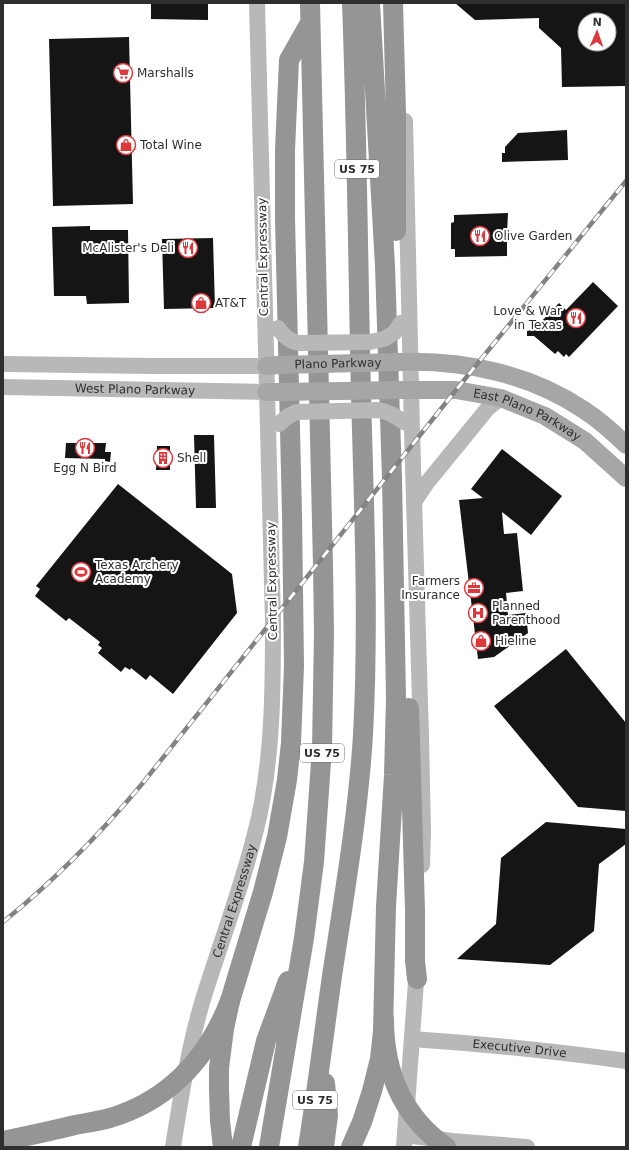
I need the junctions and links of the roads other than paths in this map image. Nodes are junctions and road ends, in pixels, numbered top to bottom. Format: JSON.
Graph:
{"nodes":[{"id":1,"x":257,"y":3,"type":"edge"},
{"id":2,"x":310,"y":3,"type":"edge"},
{"id":3,"x":352,"y":3,"type":"edge"},
{"id":4,"x":370,"y":3,"type":"edge"},
{"id":5,"x":393,"y":3,"type":"edge"},
{"id":6,"x":402,"y":3,"type":"edge"},
{"id":7,"x":310,"y":23,"type":"junction"},
{"id":8,"x":385,"y":266,"type":"junction"},
{"id":9,"x":410,"y":300,"type":"junction"},
{"id":10,"x":265,"y":307,"type":"junction"},
{"id":11,"x":406,"y":361,"type":"junction"},
{"id":12,"x":3,"y":364,"type":"edge"},
{"id":13,"x":272,"y":366,"type":"junction"},
{"id":14,"x":3,"y":387,"type":"edge"},
{"id":15,"x":406,"y":390,"type":"junction"},
{"id":16,"x":273,"y":392,"type":"junction"},
{"id":17,"x":501,"y":398,"type":"junction"},
{"id":18,"x":408,"y":427,"type":"junction"},
{"id":19,"x":620,"y":440,"type":"edge"},
{"id":20,"x":268,"y":454,"type":"junction"},
{"id":21,"x":603,"y":457,"type":"junction"},
{"id":22,"x":626,"y":478,"type":"edge"},
{"id":23,"x":414,"y":502,"type":"junction"},
{"id":24,"x":397,"y":669,"type":"junction"},
{"id":25,"x":304,"y":938,"type":"junction"},
{"id":26,"x":417,"y":979,"type":"junction"},
{"id":27,"x":232,"y":998,"type":"junction"},
{"id":28,"x":384,"y":1016,"type":"junction"},
{"id":29,"x":412,"y":1039,"type":"junction"},
{"id":30,"x":323,"y":1052,"type":"junction"},
{"id":31,"x":626,"y":1061,"type":"edge"},
{"id":32,"x":3,"y":1141,"type":"edge"},
{"id":33,"x":405,"y":1141,"type":"edge"},
{"id":34,"x":445,"y":1145,"type":"edge"},
{"id":35,"x":173,"y":1147,"type":"edge"},
{"id":36,"x":224,"y":1147,"type":"edge"},
{"id":37,"x":241,"y":1147,"type":"edge"},
{"id":38,"x":269,"y":1147,"type":"edge"},
{"id":39,"x":308,"y":1147,"type":"edge"},
{"id":40,"x":324,"y":1147,"type":"edge"},
{"id":41,"x":351,"y":1147,"type":"edge"},
{"id":42,"x":527,"y":1147,"type":"edge"}],
"edges":[{"from":1,"to":10,"type":"main road","name":"Central Expressway"},
{"from":2,"to":7,"type":"highway","number":"US 75"},
{"from":3,"to":30,"type":"highway","number":"US 75"},
{"from":4,"to":8,"type":"highway"},
{"from":5,"to":8,"type":"highway"},
{"from":6,"to":9,"type":"main road"},
{"from":7,"to":25,"type":"highway","number":"US 75"},
{"from":7,"to":27,"type":"highway"},
{"from":8,"to":24,"type":"highway"},
{"from":9,"to":10,"type":"main road","bridge":true},
{"from":9,"to":11,"type":"main road"},
{"from":10,"to":13,"type":"main road","name":"Central Expressway"},
{"from":11,"to":13,"type":"main road","name":"Plano Parkway","bridge":true},
{"from":11,"to":15,"type":"main road"},
{"from":11,"to":19,"type":"main road"},
{"from":12,"to":13,"type":"main road","name":"West Plano Parkway"},
{"from":13,"to":16,"type":"main road","name":"Central Expressway"},
{"from":14,"to":16,"type":"main road","name":"West Plano Parkway"},
{"from":15,"to":16,"type":"main road","bridge":true},
{"from":15,"to":17,"type":"main road","name":"East Plano Parkway"},
{"from":15,"to":18,"type":"main road"},
{"from":16,"to":20,"type":"main road","name":"Central Expressway"},
{"from":17,"to":21,"type":"main road","name":"East Plano Parkway"},
{"from":17,"to":23,"type":"main road"},
{"from":18,"to":20,"type":"main road","bridge":true},
{"from":18,"to":23,"type":"main road"},
{"from":19,"to":21,"type":"main road"},
{"from":20,"to":35,"type":"main road","name":"Central Expressway"},
{"from":21,"to":22,"type":"main road","name":"East Plano Parkway"},
{"from":23,"to":26,"type":"main road"},
{"from":24,"to":26,"type":"highway"},
{"from":24,"to":28,"type":"highway"},
{"from":25,"to":37,"type":"highway"},
{"from":25,"to":38,"type":"highway","number":"US 75"},
{"from":26,"to":29,"type":"main road"},
{"from":27,"to":32,"type":"highway","bridge":true},
{"from":27,"to":36,"type":"highway","bridge":true},
{"from":28,"to":34,"type":"highway","bridge":true},
{"from":28,"to":41,"type":"highway","bridge":true},
{"from":29,"to":31,"type":"main road","name":"Executive Drive"},
{"from":29,"to":33,"type":"main road"},
{"from":30,"to":39,"type":"highway","number":"US 75"},
{"from":30,"to":40,"type":"highway"},
{"from":33,"to":34,"type":"main road"},
{"from":34,"to":42,"type":"main road"}]}
